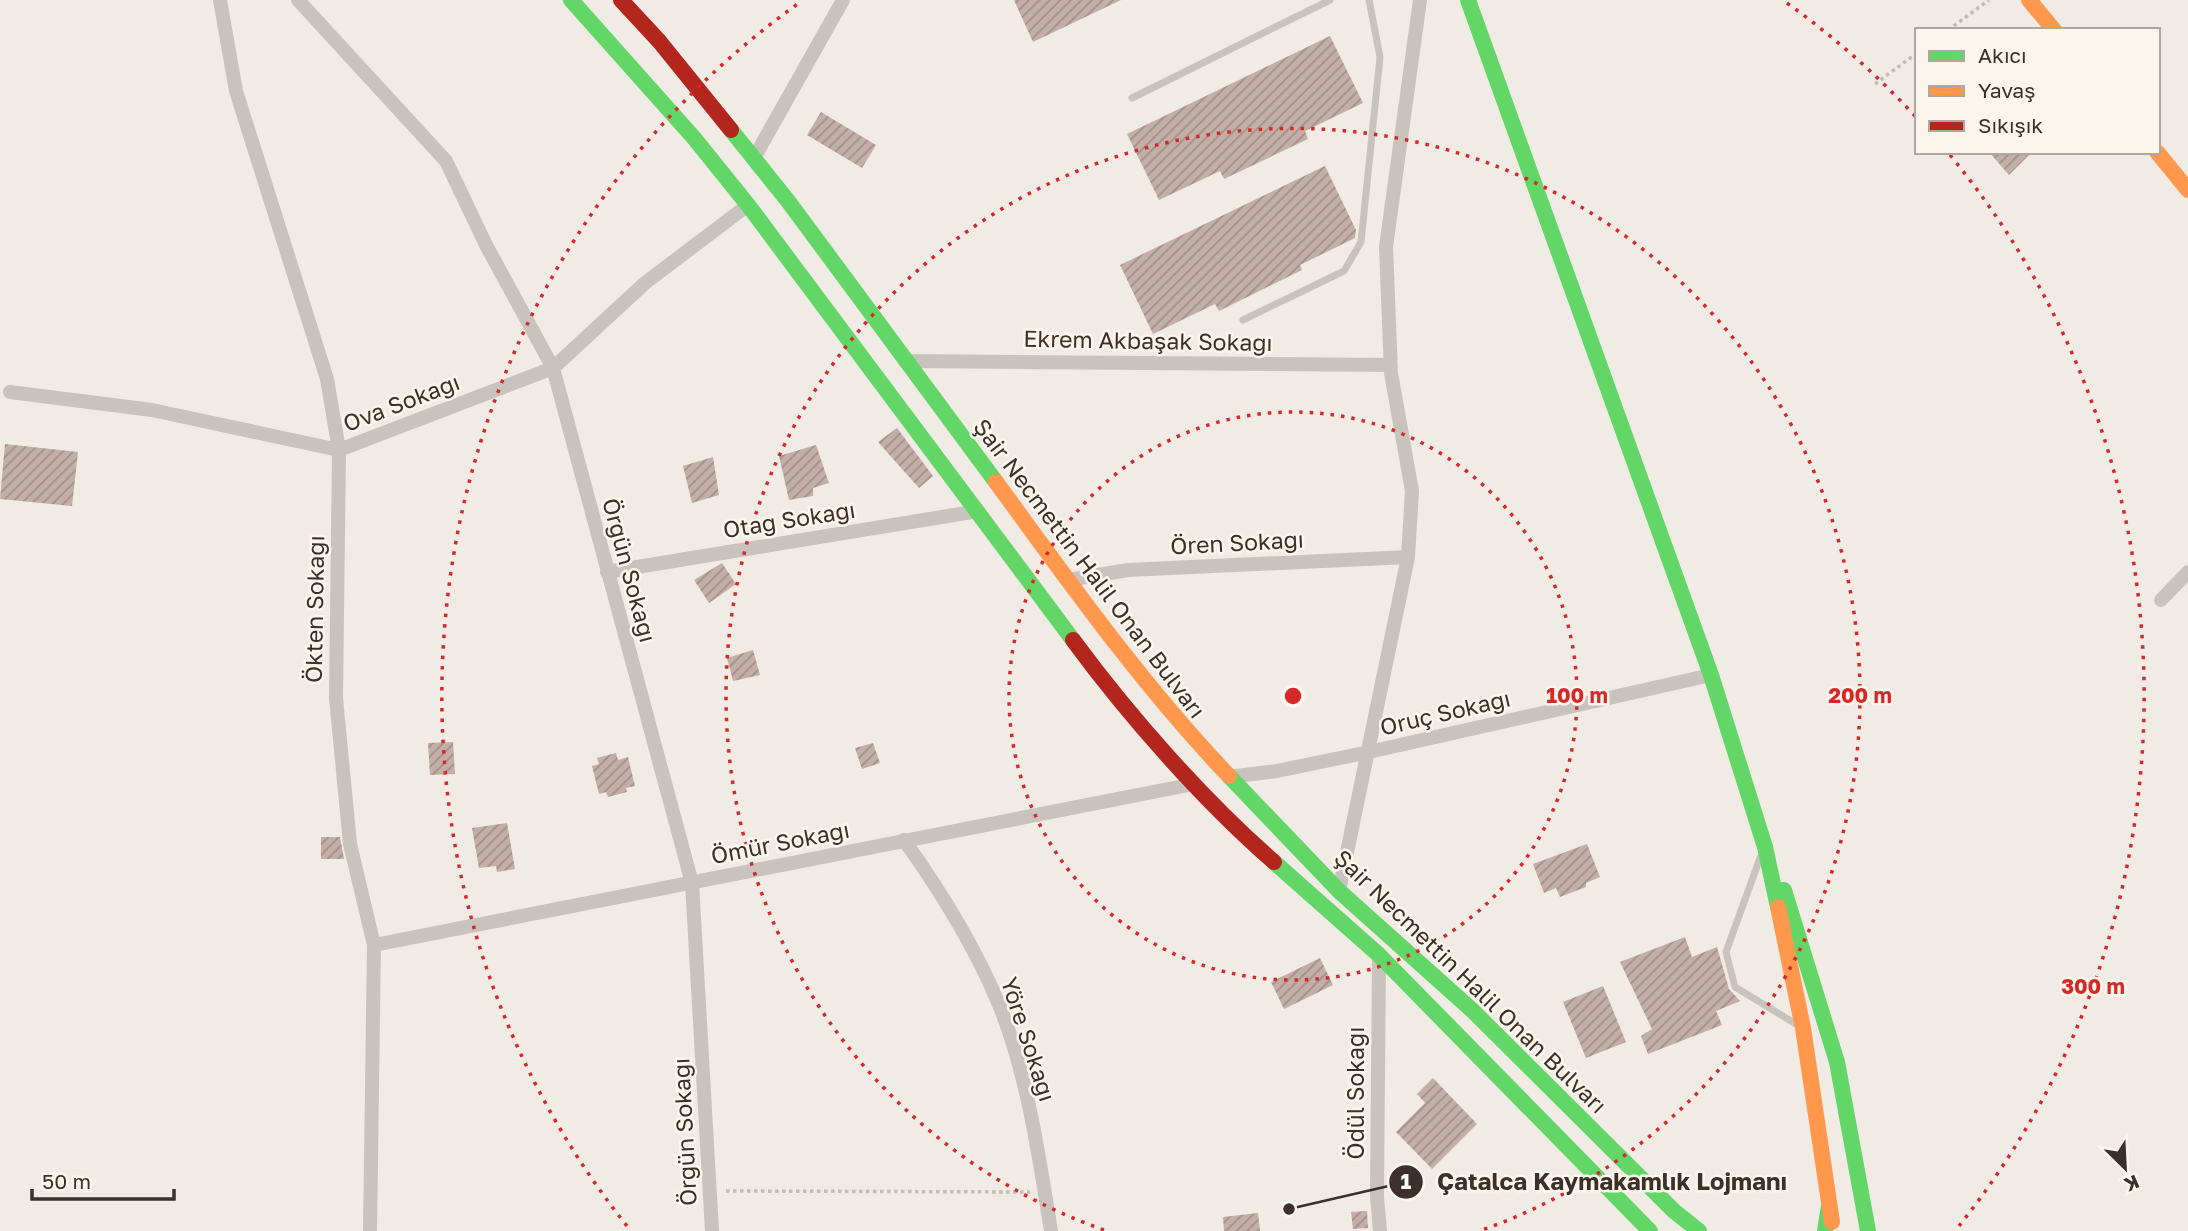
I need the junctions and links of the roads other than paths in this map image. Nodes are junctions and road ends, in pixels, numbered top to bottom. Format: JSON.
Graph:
{"nodes":[{"id":1,"x":220,"y":0,"type":"edge"},
{"id":2,"x":298,"y":0,"type":"edge"},
{"id":3,"x":571,"y":0,"type":"edge"},
{"id":4,"x":621,"y":0,"type":"edge"},
{"id":5,"x":843,"y":0,"type":"edge"},
{"id":6,"x":1330,"y":0,"type":"edge"},
{"id":7,"x":1369,"y":0,"type":"edge"},
{"id":8,"x":1420,"y":0,"type":"edge"},
{"id":9,"x":1468,"y":0,"type":"edge"},
{"id":10,"x":2029,"y":0,"type":"edge"},
{"id":11,"x":2052,"y":28,"type":"edge"},
{"id":12,"x":1132,"y":98,"type":"dead end"},
{"id":13,"x":2159,"y":154,"type":"edge"},
{"id":14,"x":754,"y":158,"type":"junction"},
{"id":15,"x":2188,"y":190,"type":"edge"},
{"id":16,"x":748,"y":205,"type":"junction"},
{"id":17,"x":1243,"y":320,"type":"dead end"},
{"id":18,"x":905,"y":361,"type":"junction"},
{"id":19,"x":1390,"y":365,"type":"junction"},
{"id":20,"x":553,"y":369,"type":"junction"},
{"id":21,"x":10,"y":392,"type":"dead end"},
{"id":22,"x":339,"y":450,"type":"junction"},
{"id":23,"x":978,"y":511,"type":"junction"},
{"id":24,"x":1408,"y":557,"type":"junction"},
{"id":25,"x":607,"y":572,"type":"junction"},
{"id":26,"x":2188,"y":572,"type":"edge"},
{"id":27,"x":1068,"y":580,"type":"junction"},
{"id":28,"x":2161,"y":600,"type":"dead end"},
{"id":29,"x":1711,"y":675,"type":"junction"},
{"id":30,"x":1369,"y":752,"type":"junction"},
{"id":31,"x":1228,"y":777,"type":"junction"},
{"id":32,"x":1194,"y":784,"type":"junction"},
{"id":33,"x":904,"y":840,"type":"junction"},
{"id":34,"x":1765,"y":847,"type":"junction"},
{"id":35,"x":692,"y":883,"type":"junction"},
{"id":36,"x":1339,"y":891,"type":"junction"},
{"id":37,"x":374,"y":945,"type":"junction"},
{"id":38,"x":1379,"y":955,"type":"junction"},
{"id":39,"x":1803,"y":1028,"type":"junction"},
{"id":40,"x":1829,"y":1206,"type":"junction"},
{"id":41,"x":370,"y":1231,"type":"edge"},
{"id":42,"x":712,"y":1231,"type":"edge"},
{"id":43,"x":1051,"y":1231,"type":"edge"},
{"id":44,"x":1380,"y":1231,"type":"edge"},
{"id":45,"x":1650,"y":1231,"type":"edge"},
{"id":46,"x":1699,"y":1231,"type":"edge"},
{"id":47,"x":1825,"y":1231,"type":"edge"},
{"id":48,"x":1833,"y":1231,"type":"edge"},
{"id":49,"x":1868,"y":1231,"type":"edge"}],
"edges":[{"from":1,"to":22,"type":"street","name":"Ökten Sokağı"},
{"from":2,"to":20,"type":"street","name":"Örgün Sokağı"},
{"from":3,"to":16,"type":"main road","name":"Şair Necmettin Halil Onan Bulvarı"},
{"from":4,"to":14,"type":"main road","name":"Şair Necmettin Halil Onan Bulvarı"},
{"from":5,"to":14,"type":"street"},
{"from":6,"to":12,"type":"lane"},
{"from":7,"to":17,"type":"lane"},
{"from":8,"to":19,"type":"street"},
{"from":9,"to":29,"type":"main road"},
{"from":10,"to":11,"type":"main road"},
{"from":13,"to":15,"type":"main road"},
{"from":14,"to":18,"type":"main road","name":"Şair Necmettin Halil Onan Bulvarı"},
{"from":16,"to":20,"type":"street","name":"Ova Sokağı"},
{"from":16,"to":23,"type":"main road","name":"Şair Necmettin Halil Onan Bulvarı"},
{"from":18,"to":19,"type":"street","name":"Ekrem Akbaşak Sokağı"},
{"from":18,"to":27,"type":"main road","name":"Şair Necmettin Halil Onan Bulvarı"},
{"from":19,"to":24,"type":"street"},
{"from":20,"to":22,"type":"street","name":"Ova Sokağı"},
{"from":20,"to":25,"type":"street","name":"Örgün Sokağı"},
{"from":21,"to":22,"type":"street","name":"Ova Sokağı"},
{"from":22,"to":37,"type":"street","name":"Ökten Sokağı"},
{"from":23,"to":25,"type":"street","name":"Otağ Sokağı"},
{"from":23,"to":32,"type":"main road","name":"Şair Necmettin Halil Onan Bulvarı"},
{"from":24,"to":27,"type":"street","name":"Ören Sokağı"},
{"from":24,"to":30,"type":"street"},
{"from":25,"to":35,"type":"street","name":"Örgün Sokağı"},
{"from":26,"to":28,"type":"street"},
{"from":27,"to":31,"type":"main road","name":"Şair Necmettin Halil Onan Bulvarı"},
{"from":29,"to":30,"type":"street","name":"Oruç Sokağı"},
{"from":29,"to":34,"type":"main road"},
{"from":30,"to":31,"type":"street","name":"Oruç Sokağı"},
{"from":30,"to":36,"type":"street"},
{"from":31,"to":36,"type":"main road","name":"Şair Necmettin Halil Onan Bulvarı"},
{"from":32,"to":33,"type":"street","name":"Ömür Sokağı"},
{"from":32,"to":38,"type":"main road","name":"Şair Necmettin Halil Onan Bulvarı"},
{"from":33,"to":35,"type":"street","name":"Ömür Sokağı"},
{"from":33,"to":43,"type":"street","name":"Yöre Sokağı"},
{"from":34,"to":39,"type":"main road"},
{"from":34,"to":39,"type":"lane"},
{"from":34,"to":49,"type":"main road"},
{"from":35,"to":37,"type":"street","name":"Ömür Sokağı"},
{"from":35,"to":42,"type":"street","name":"Örgün Sokağı"},
{"from":36,"to":46,"type":"main road","name":"Şair Necmettin Halil Onan Bulvarı"},
{"from":37,"to":41,"type":"street","name":"Ökten Sokağı"},
{"from":38,"to":44,"type":"street","name":"Ödül Sokağı"},
{"from":38,"to":45,"type":"main road","name":"Şair Necmettin Halil Onan Bulvarı"},
{"from":39,"to":40,"type":"main road"},
{"from":40,"to":47,"type":"main road"},
{"from":40,"to":48,"type":"main road"}]}
